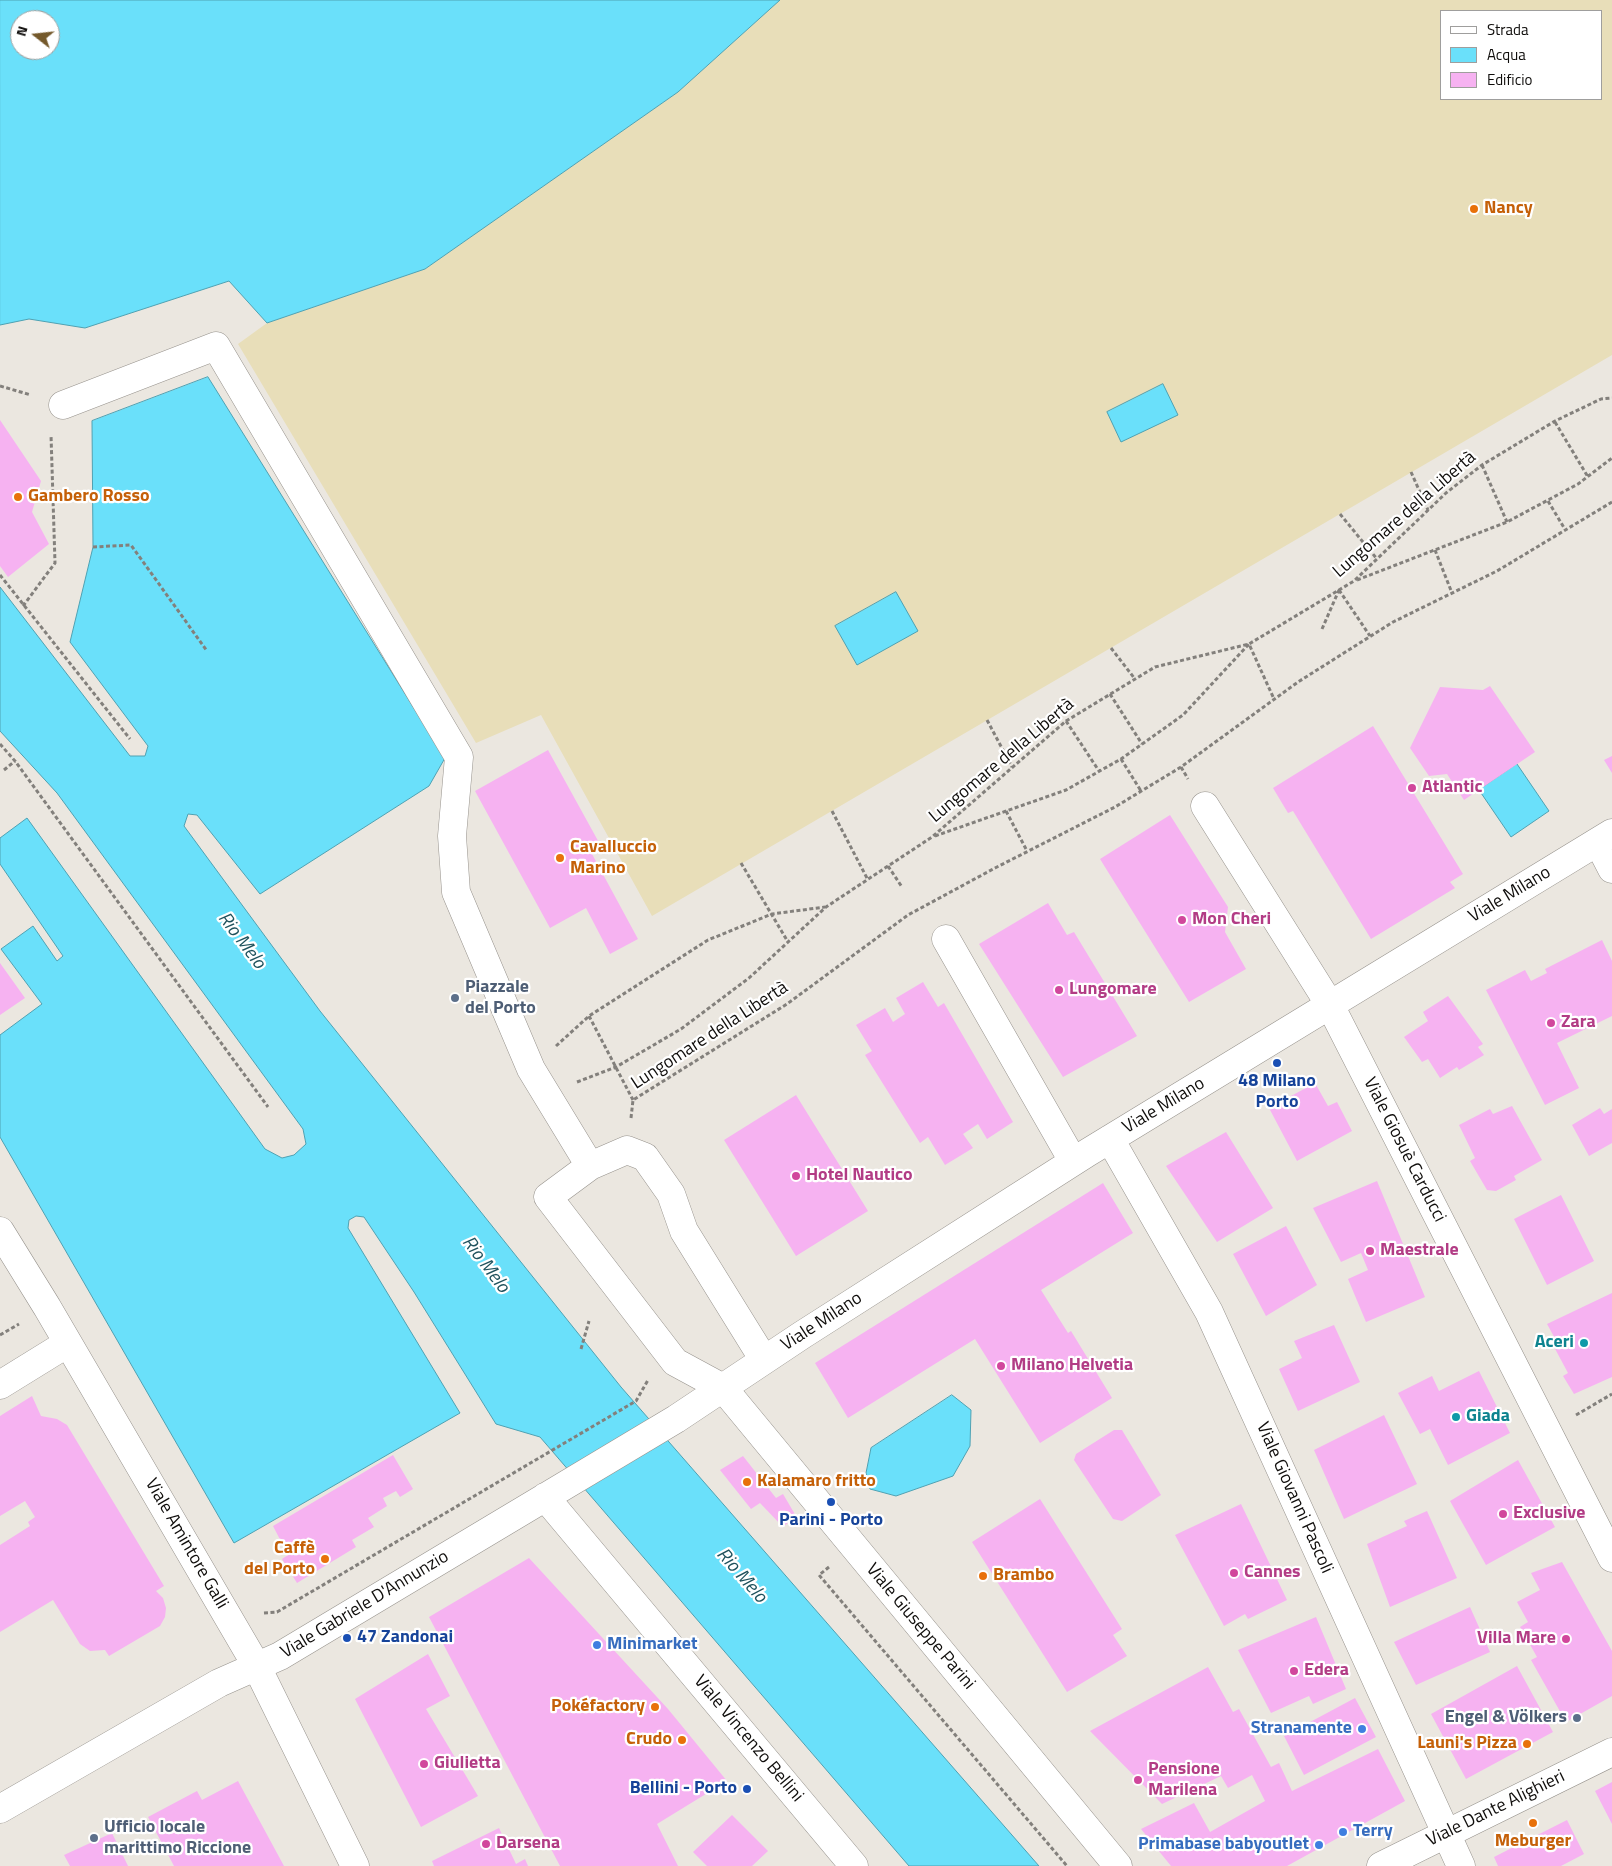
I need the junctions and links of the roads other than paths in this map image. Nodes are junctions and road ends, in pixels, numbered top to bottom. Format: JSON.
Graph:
{"nodes":[{"id":1,"x":63,"y":405,"type":"road end"},
{"id":2,"x":1205,"y":806,"type":"dead end"},
{"id":3,"x":1605,"y":838,"type":"edge"},
{"id":4,"x":1612,"y":869,"type":"edge"},
{"id":5,"x":946,"y":939,"type":"dead end"},
{"id":6,"x":1330,"y":1005,"type":"junction"},
{"id":7,"x":1110,"y":1138,"type":"junction"},
{"id":8,"x":1073,"y":1161,"type":"junction"},
{"id":9,"x":590,"y":1166,"type":"junction"},
{"id":10,"x":0,"y":1232,"type":"edge"},
{"id":11,"x":68,"y":1343,"type":"junction"},
{"id":12,"x":764,"y":1360,"type":"junction"},
{"id":13,"x":0,"y":1385,"type":"edge"},
{"id":14,"x":723,"y":1388,"type":"junction"},
{"id":15,"x":544,"y":1498,"type":"junction"},
{"id":16,"x":1612,"y":1558,"type":"edge"},
{"id":17,"x":256,"y":1665,"type":"junction"},
{"id":18,"x":1612,"y":1752,"type":"edge"},
{"id":19,"x":0,"y":1809,"type":"edge"},
{"id":20,"x":1446,"y":1834,"type":"junction"},
{"id":21,"x":846,"y":1864,"type":"edge"},
{"id":22,"x":355,"y":1866,"type":"edge"},
{"id":23,"x":1118,"y":1866,"type":"edge"},
{"id":24,"x":1381,"y":1866,"type":"edge"},
{"id":25,"x":1461,"y":1866,"type":"edge"}],
"edges":[{"from":1,"to":9,"type":"street"},
{"from":2,"to":6,"type":"street","name":"Viale Giosuè Carducci"},
{"from":3,"to":4,"type":"street"},
{"from":3,"to":6,"type":"street","name":"Viale Milano"},
{"from":5,"to":8,"type":"street"},
{"from":6,"to":7,"type":"street","name":"Viale Milano"},
{"from":6,"to":16,"type":"street","name":"Viale Giosuè Carducci"},
{"from":7,"to":8,"type":"street","name":"Viale Milano"},
{"from":7,"to":20,"type":"street","name":"Viale Giovanni Pascoli"},
{"from":8,"to":12,"type":"street","name":"Viale Milano"},
{"from":9,"to":12,"type":"street"},
{"from":9,"to":14,"type":"street"},
{"from":10,"to":11,"type":"street","name":"Viale Amintore Galli"},
{"from":11,"to":13,"type":"street"},
{"from":11,"to":17,"type":"street","name":"Viale Amintore Galli"},
{"from":12,"to":14,"type":"street","name":"Viale Milano"},
{"from":14,"to":15,"type":"street","name":"Viale Gabriele D'Annunzio"},
{"from":14,"to":23,"type":"street","name":"Viale Giuseppe Parini"},
{"from":15,"to":17,"type":"street","name":"Viale Gabriele D'Annunzio"},
{"from":15,"to":21,"type":"street","name":"Viale Vincenzo Bellini"},
{"from":17,"to":19,"type":"street","name":"Viale Gabriele D'Annunzio"},
{"from":17,"to":22,"type":"street","name":"Viale Amintore Galli"},
{"from":18,"to":20,"type":"street","name":"Viale Dante Alighieri"},
{"from":20,"to":24,"type":"street","name":"Viale Dante Alighieri"},
{"from":20,"to":25,"type":"street","name":"Viale Giovanni Pascoli"}]}
